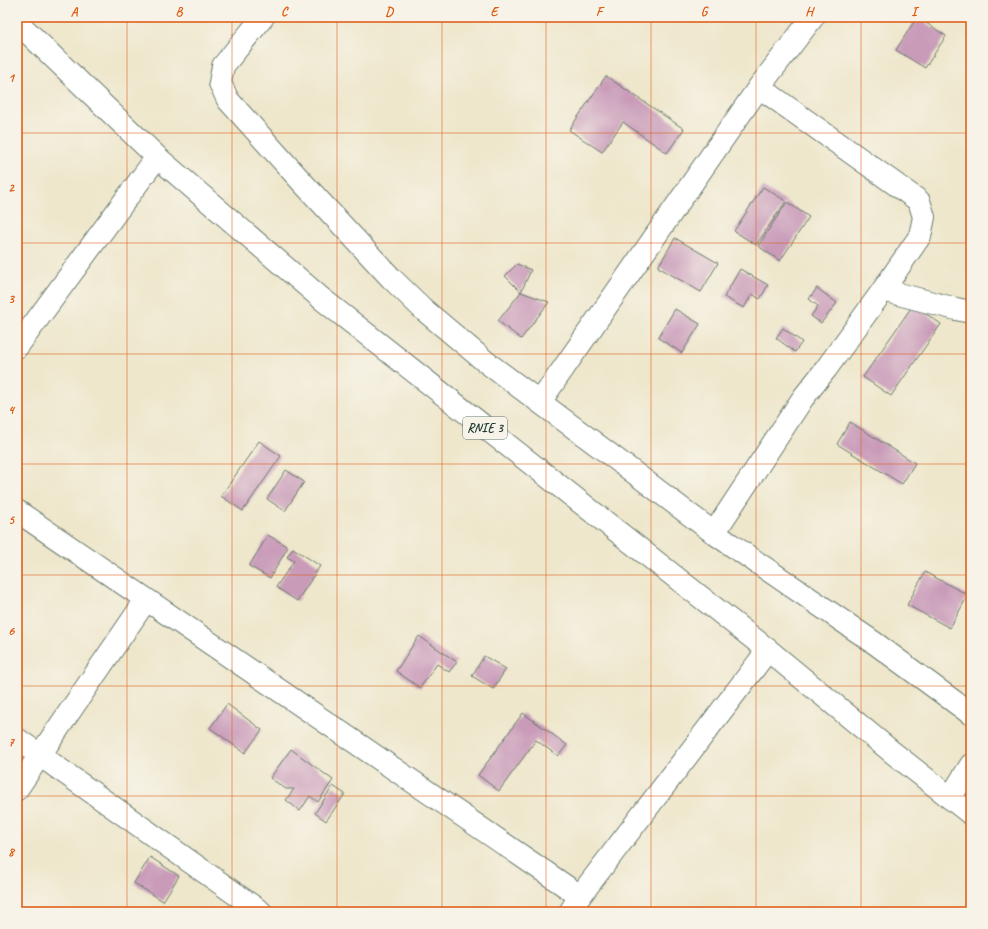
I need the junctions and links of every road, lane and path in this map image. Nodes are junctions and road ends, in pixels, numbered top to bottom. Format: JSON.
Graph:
{"nodes":[{"id":1,"x":263,"y":17,"type":"edge"},
{"id":2,"x":813,"y":17,"type":"edge"},
{"id":3,"x":17,"y":22,"type":"edge"},
{"id":4,"x":759,"y":87,"type":"junction"},
{"id":5,"x":157,"y":157,"type":"junction"},
{"id":6,"x":884,"y":290,"type":"junction"},
{"id":7,"x":971,"y":312,"type":"edge"},
{"id":8,"x":17,"y":347,"type":"edge"},
{"id":9,"x":540,"y":402,"type":"junction"},
{"id":10,"x":17,"y":511,"type":"edge"},
{"id":11,"x":714,"y":533,"type":"junction"},
{"id":12,"x":146,"y":600,"type":"junction"},
{"id":13,"x":768,"y":650,"type":"junction"},
{"id":14,"x":971,"y":714,"type":"edge"},
{"id":15,"x":17,"y":739,"type":"edge"},
{"id":16,"x":40,"y":755,"type":"junction"},
{"id":17,"x":971,"y":765,"type":"edge"},
{"id":18,"x":17,"y":789,"type":"edge"},
{"id":19,"x":950,"y":798,"type":"junction"},
{"id":20,"x":971,"y":814,"type":"edge"},
{"id":21,"x":575,"y":904,"type":"edge"},
{"id":22,"x":261,"y":912,"type":"edge"}],
"edges":[{"from":1,"to":9,"type":"main road"},
{"from":2,"to":4,"type":"main road"},
{"from":3,"to":5,"type":"main road","number":"RNIE 3"},
{"from":4,"to":6,"type":"main road"},
{"from":4,"to":9,"type":"main road"},
{"from":5,"to":8,"type":"main road"},
{"from":5,"to":13,"type":"main road","number":"RNIE 3"},
{"from":6,"to":7,"type":"main road"},
{"from":6,"to":11,"type":"main road"},
{"from":9,"to":11,"type":"main road"},
{"from":10,"to":12,"type":"main road"},
{"from":11,"to":14,"type":"main road"},
{"from":12,"to":16,"type":"main road"},
{"from":12,"to":21,"type":"main road"},
{"from":13,"to":19,"type":"main road","number":"RNIE 3"},
{"from":13,"to":21,"type":"main road"},
{"from":15,"to":16,"type":"main road"},
{"from":16,"to":18,"type":"main road"},
{"from":16,"to":22,"type":"main road"},
{"from":17,"to":19,"type":"main road"},
{"from":19,"to":20,"type":"main road","number":"RNIE 3"}]}
